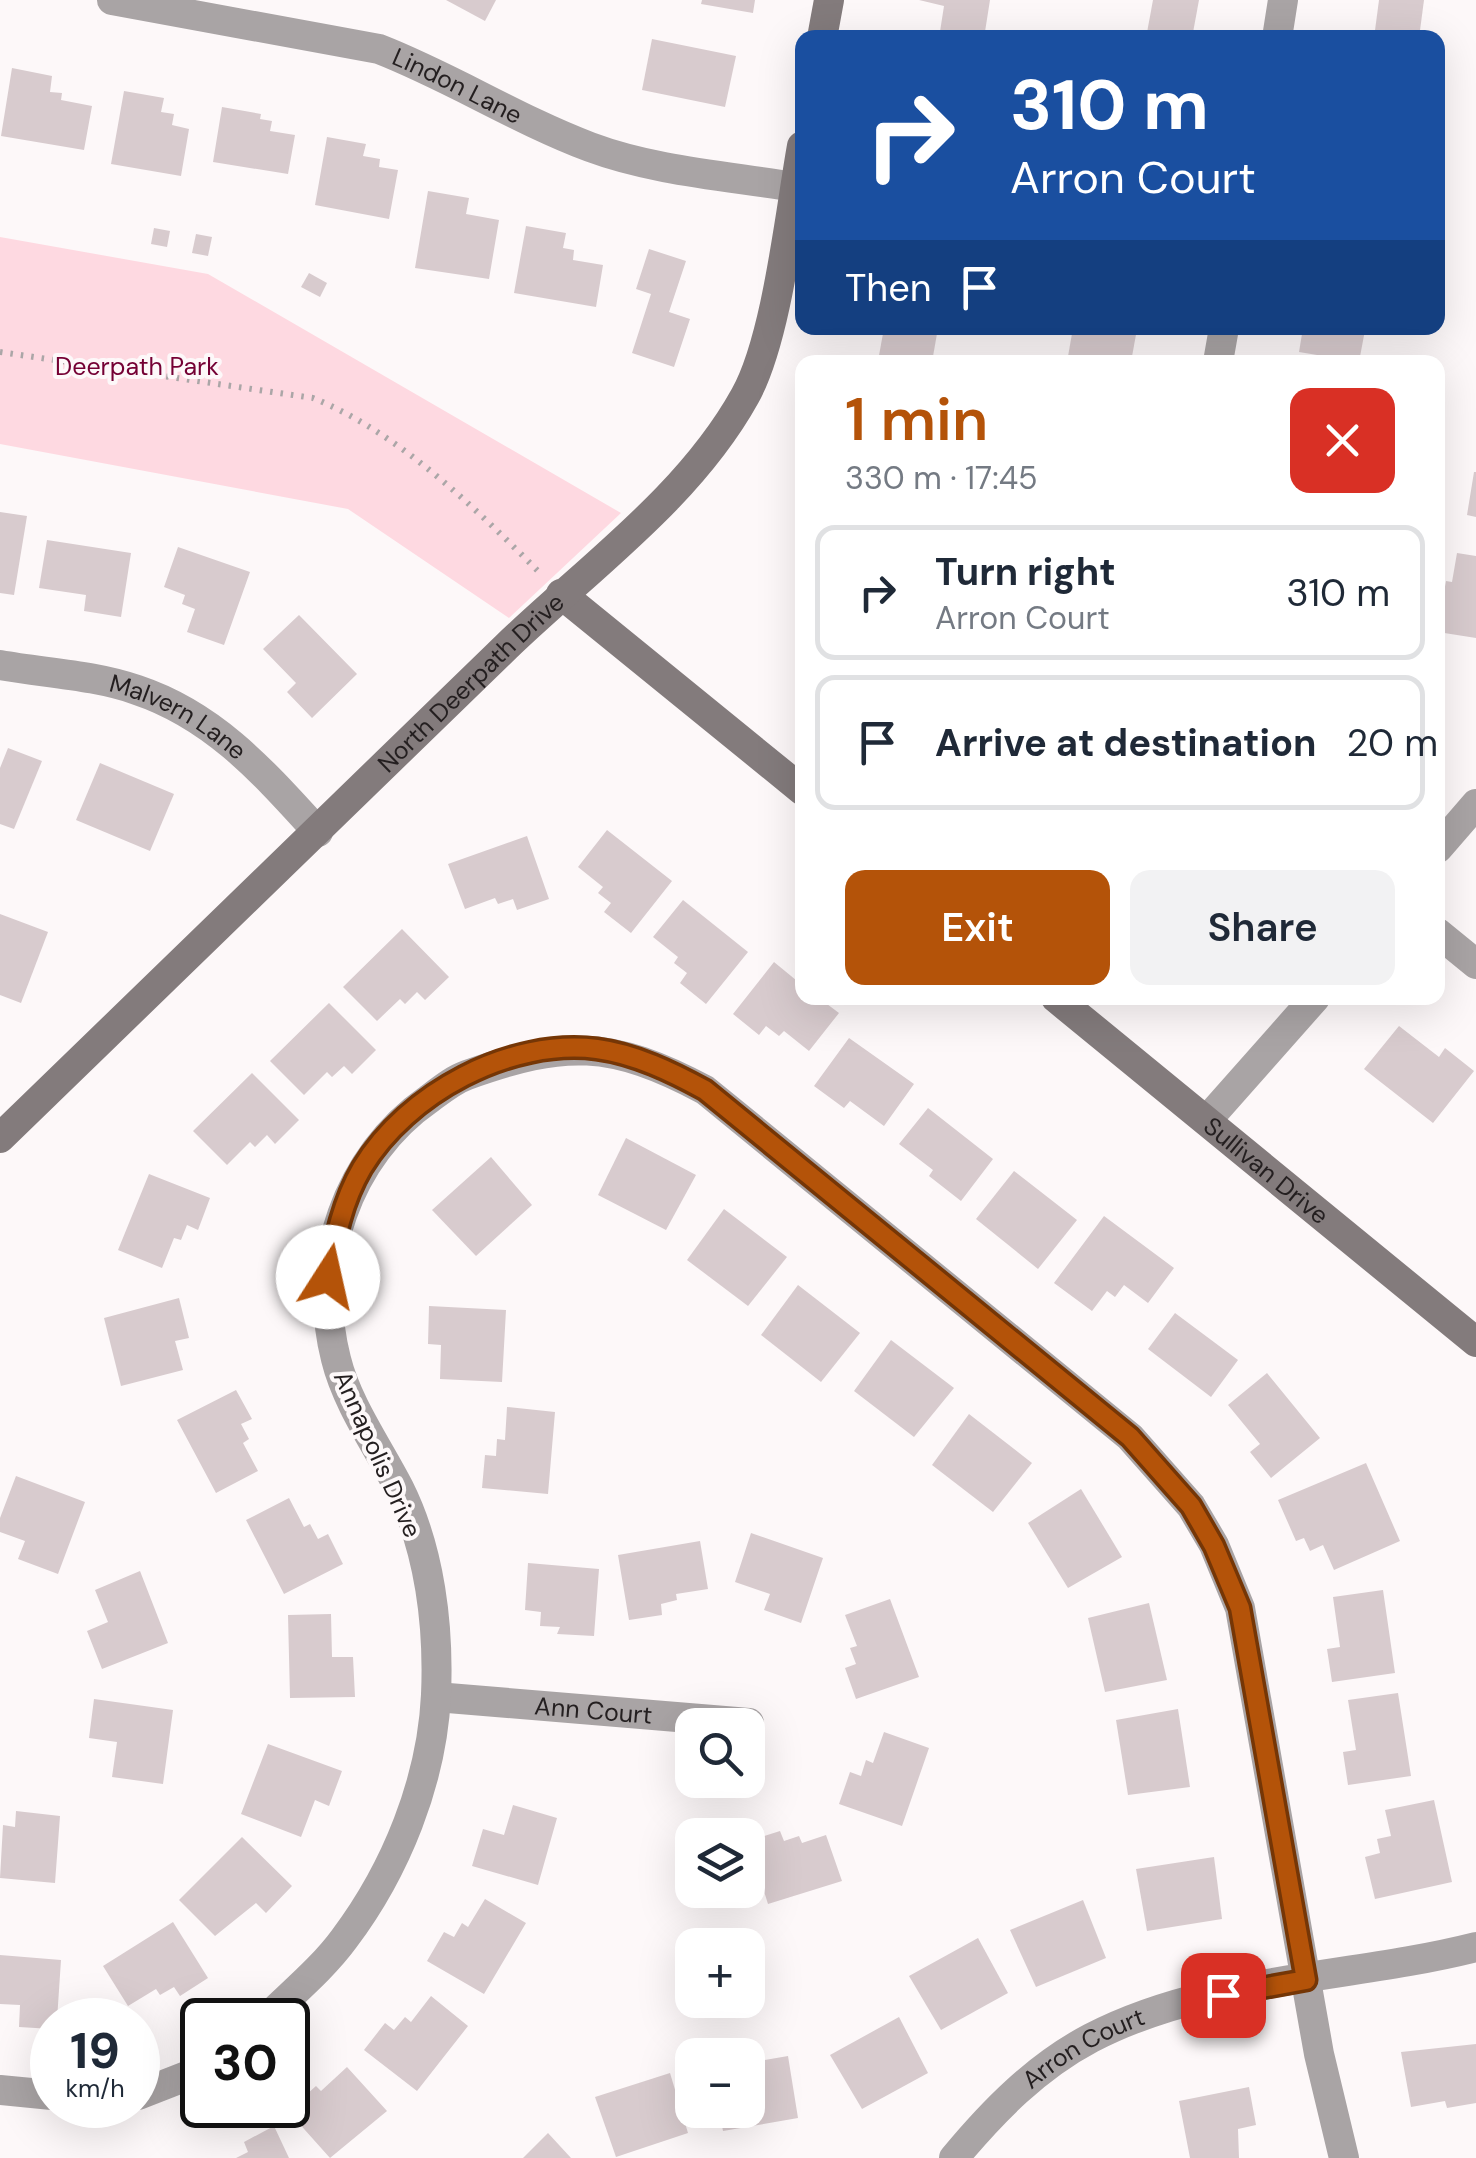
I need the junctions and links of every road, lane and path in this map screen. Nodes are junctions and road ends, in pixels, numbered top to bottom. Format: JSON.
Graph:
{"nodes":[{"id":1,"x":112,"y":0,"type":"edge"},
{"id":2,"x":829,"y":0,"type":"edge"},
{"id":3,"x":1283,"y":0,"type":"edge"},
{"id":4,"x":823,"y":30,"type":"edge"},
{"id":5,"x":1277,"y":30,"type":"edge"},
{"id":6,"x":795,"y":186,"type":"joint"},
{"id":7,"x":0,"y":352,"type":"edge"},
{"id":8,"x":561,"y":594,"type":"junction"},
{"id":9,"x":0,"y":665,"type":"edge"},
{"id":10,"x":795,"y":784,"type":"edge"},
{"id":11,"x":1476,"y":804,"type":"edge"},
{"id":12,"x":318,"y":832,"type":"junction"},
{"id":13,"x":1445,"y":840,"type":"edge"},
{"id":14,"x":1445,"y":938,"type":"edge"},
{"id":15,"x":1476,"y":964,"type":"edge"},
{"id":16,"x":1065,"y":1005,"type":"edge"},
{"id":17,"x":1309,"y":1005,"type":"edge"},
{"id":18,"x":1207,"y":1120,"type":"junction"},
{"id":19,"x":2,"y":1134,"type":"edge"},
{"id":20,"x":1476,"y":1342,"type":"edge"},
{"id":21,"x":436,"y":1697,"type":"junction"},
{"id":22,"x":675,"y":1717,"type":"edge"},
{"id":23,"x":1476,"y":1947,"type":"edge"},
{"id":24,"x":1306,"y":1980,"type":"junction"},
{"id":25,"x":287,"y":1998,"type":"edge"},
{"id":26,"x":0,"y":2090,"type":"edge"},
{"id":27,"x":30,"y":2093,"type":"edge"},
{"id":28,"x":954,"y":2158,"type":"edge"},
{"id":29,"x":1344,"y":2158,"type":"edge"}],
"edges":[{"from":1,"to":6,"type":"street","name":"Lindon Lane"},
{"from":2,"to":4,"type":"street"},
{"from":3,"to":5,"type":"street"},
{"from":6,"to":8,"type":"street","name":"North Deerpath Drive"},
{"from":7,"to":8,"type":"path"},
{"from":8,"to":10,"type":"street"},
{"from":8,"to":12,"type":"street","name":"North Deerpath Drive"},
{"from":9,"to":12,"type":"street","name":"Malvern Lane"},
{"from":11,"to":13,"type":"street"},
{"from":12,"to":19,"type":"street","name":"North Deerpath Drive"},
{"from":14,"to":15,"type":"street"},
{"from":16,"to":18,"type":"street","name":"Sullivan Drive"},
{"from":17,"to":18,"type":"street"},
{"from":18,"to":20,"type":"street","name":"Sullivan Drive"},
{"from":21,"to":22,"type":"street","name":"Ann Court"},
{"from":21,"to":24,"type":"street","name":"Annapolis Drive"},
{"from":21,"to":25,"type":"street","name":"Annapolis Drive"},
{"from":23,"to":24,"type":"street","name":"Arron Court"},
{"from":24,"to":28,"type":"street","name":"Arron Court"},
{"from":24,"to":29,"type":"street","name":"Annapolis Drive"},
{"from":26,"to":27,"type":"street"}]}
